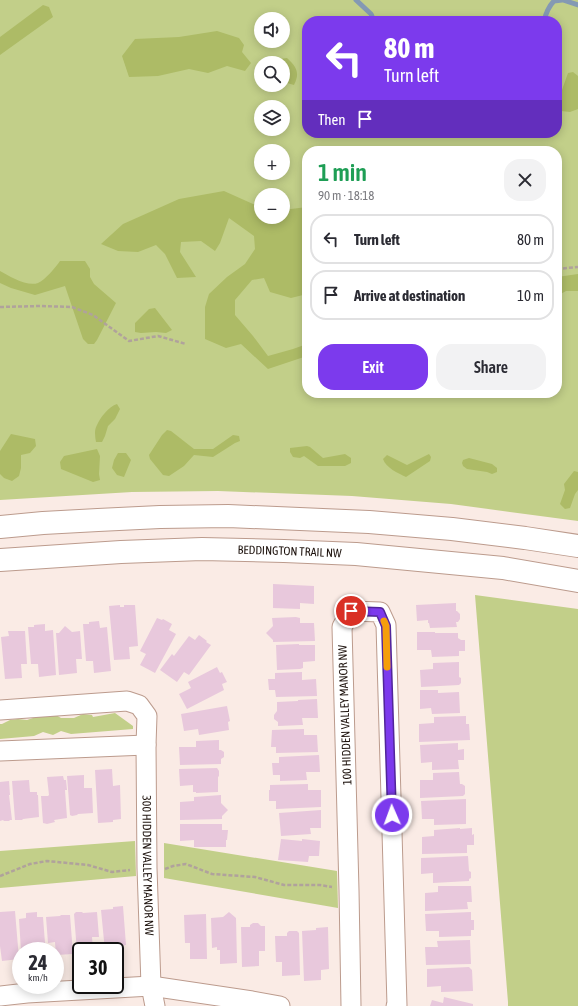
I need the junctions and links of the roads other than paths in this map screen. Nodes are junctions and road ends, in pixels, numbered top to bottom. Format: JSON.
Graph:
{"nodes":[{"id":1,"x":0,"y":527,"type":"edge"},
{"id":2,"x":578,"y":546,"type":"edge"},
{"id":3,"x":0,"y":560,"type":"edge"},
{"id":4,"x":578,"y":581,"type":"edge"},
{"id":5,"x":0,"y":710,"type":"edge"},
{"id":6,"x":146,"y":745,"type":"junction"},
{"id":7,"x":0,"y":751,"type":"edge"},
{"id":8,"x":150,"y":986,"type":"junction"},
{"id":9,"x":0,"y":996,"type":"edge"},
{"id":10,"x":141,"y":1006,"type":"edge"},
{"id":11,"x":155,"y":1006,"type":"edge"},
{"id":12,"x":280,"y":1006,"type":"edge"},
{"id":13,"x":351,"y":1006,"type":"edge"},
{"id":14,"x":396,"y":1006,"type":"edge"}],
"edges":[{"from":1,"to":2,"type":"main road"},
{"from":3,"to":4,"type":"main road","name":"BEDDINGTON TRAIL NW"},
{"from":5,"to":6,"type":"street","name":"300 HIDDEN VALLEY MANOR NW"},
{"from":6,"to":7,"type":"street"},
{"from":6,"to":8,"type":"street","name":"300 HIDDEN VALLEY MANOR NW"},
{"from":8,"to":9,"type":"street"},
{"from":8,"to":10,"type":"street"},
{"from":8,"to":11,"type":"street"},
{"from":8,"to":12,"type":"street"},
{"from":13,"to":14,"type":"street","name":"100 HIDDEN VALLEY MANOR NW"}]}
